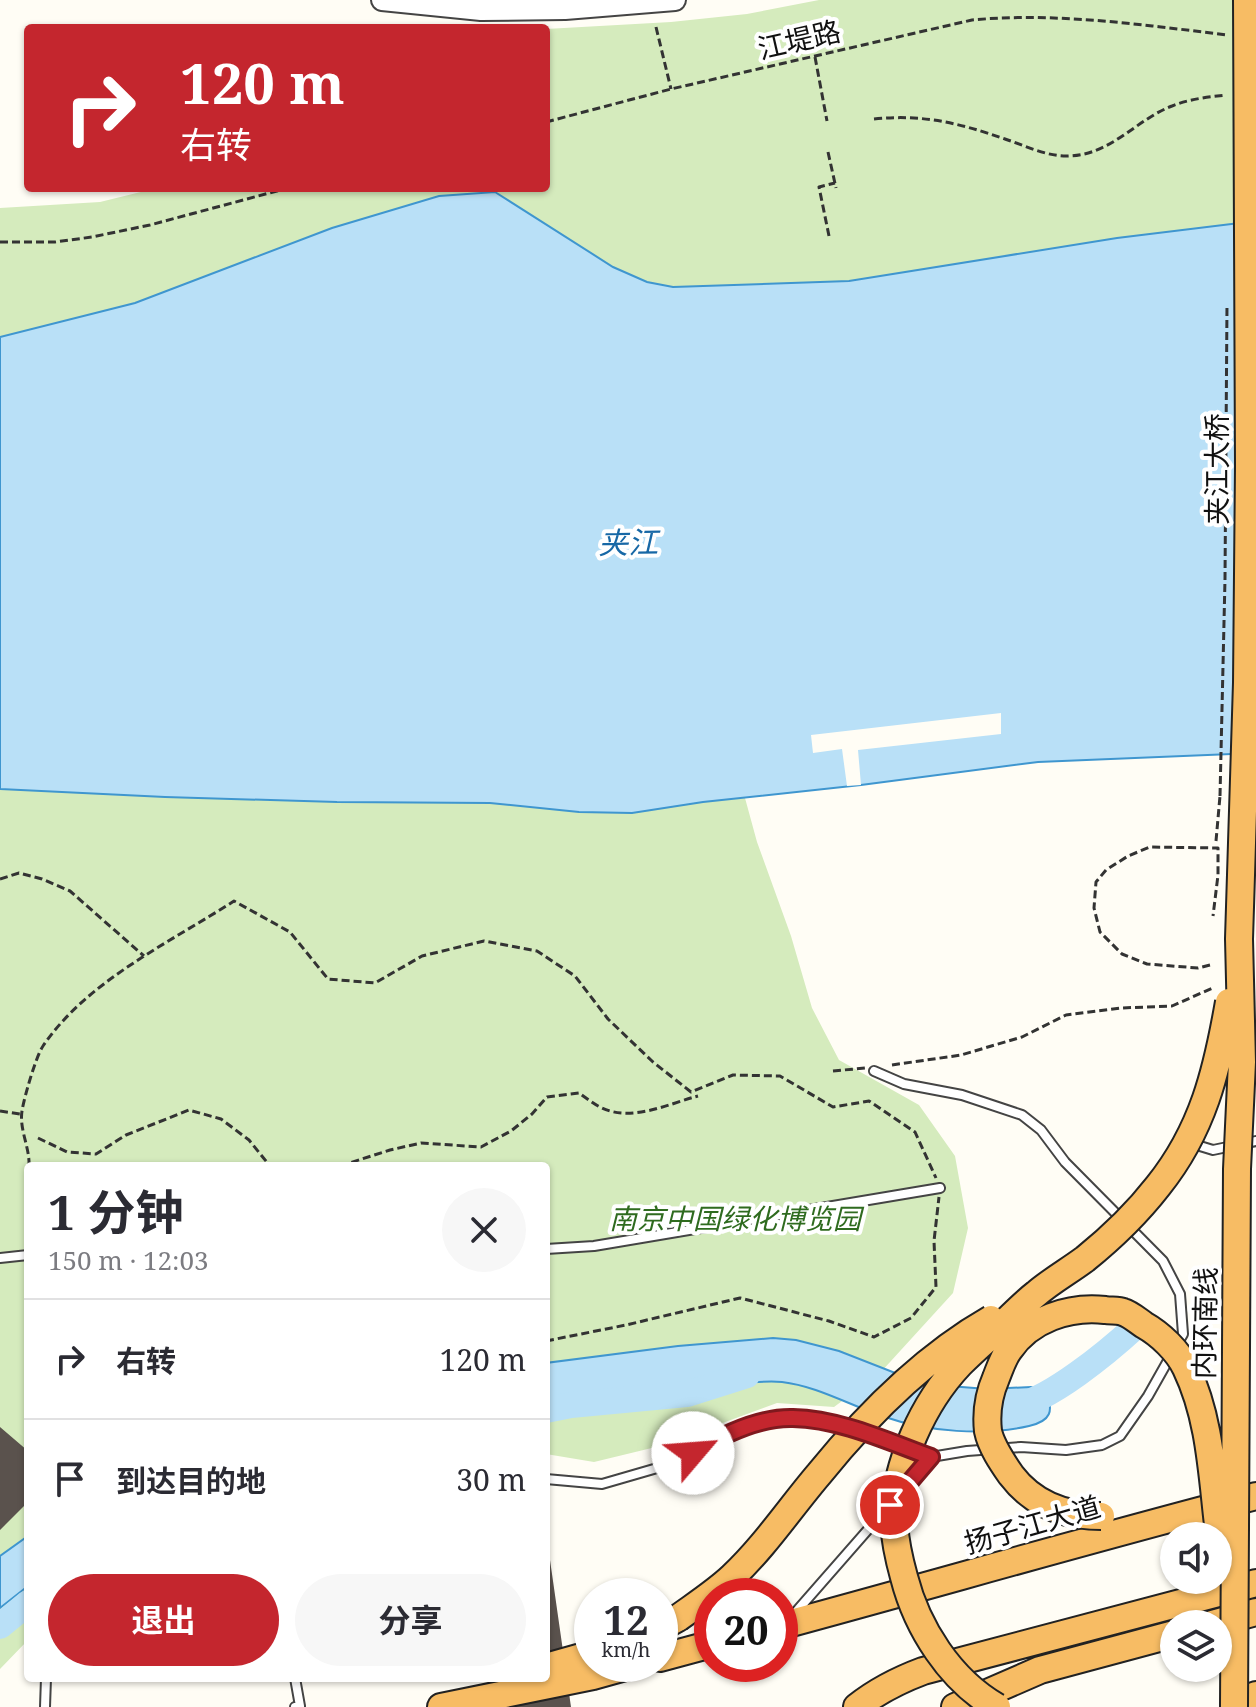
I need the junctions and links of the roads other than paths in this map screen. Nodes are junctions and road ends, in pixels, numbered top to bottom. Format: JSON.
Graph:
{"nodes":[{"id":1,"x":382,"y":0,"type":"edge"},
{"id":2,"x":675,"y":0,"type":"edge"},
{"id":3,"x":1247,"y":0,"type":"edge"},
{"id":4,"x":1239,"y":939,"type":"junction"},
{"id":5,"x":874,"y":1069,"type":"road end"},
{"id":6,"x":1256,"y":1141,"type":"edge"},
{"id":7,"x":1189,"y":1143,"type":"dead end"},
{"id":8,"x":940,"y":1188,"type":"road end"},
{"id":9,"x":550,"y":1249,"type":"edge"},
{"id":10,"x":24,"y":1255,"type":"edge"},
{"id":11,"x":0,"y":1258,"type":"edge"},
{"id":12,"x":1036,"y":1294,"type":"junction"},
{"id":13,"x":931,"y":1457,"type":"junction"},
{"id":14,"x":550,"y":1479,"type":"edge"},
{"id":15,"x":1256,"y":1496,"type":"edge"},
{"id":16,"x":1151,"y":1523,"type":"junction"},
{"id":17,"x":1256,"y":1583,"type":"edge"},
{"id":18,"x":798,"y":1611,"type":"edge"},
{"id":19,"x":1256,"y":1612,"type":"edge"},
{"id":20,"x":678,"y":1616,"type":"edge"},
{"id":21,"x":1232,"y":1619,"type":"edge"},
{"id":22,"x":798,"y":1621,"type":"edge"},
{"id":23,"x":1160,"y":1638,"type":"edge"},
{"id":24,"x":1233,"y":1646,"type":"junction"},
{"id":25,"x":574,"y":1659,"type":"edge"},
{"id":26,"x":550,"y":1666,"type":"edge"},
{"id":27,"x":574,"y":1680,"type":"edge"},
{"id":28,"x":46,"y":1682,"type":"edge"},
{"id":29,"x":296,"y":1682,"type":"edge"},
{"id":30,"x":507,"y":1682,"type":"edge"},
{"id":31,"x":1256,"y":1695,"type":"edge"},
{"id":32,"x":448,"y":1706,"type":"edge"},
{"id":33,"x":45,"y":1707,"type":"edge"},
{"id":34,"x":295,"y":1707,"type":"edge"},
{"id":35,"x":857,"y":1707,"type":"edge"},
{"id":36,"x":955,"y":1707,"type":"edge"},
{"id":37,"x":997,"y":1707,"type":"edge"},
{"id":38,"x":1234,"y":1707,"type":"edge"}],
"edges":[{"from":1,"to":2,"type":"street"},
{"from":3,"to":4,"type":"highway","name":"夹江大桥","bridge":true},
{"from":4,"to":12,"type":"highway","bridge":true},
{"from":4,"to":24,"type":"highway","name":"内环南线","bridge":true},
{"from":5,"to":13,"type":"lane"},
{"from":6,"to":7,"type":"lane"},
{"from":8,"to":9,"type":"lane"},
{"from":10,"to":11,"type":"lane"},
{"from":12,"to":20,"type":"highway","bridge":true},
{"from":12,"to":37,"type":"highway","bridge":true},
{"from":13,"to":14,"type":"lane"},
{"from":13,"to":18,"type":"lane"},
{"from":15,"to":16,"type":"highway","name":"扬子江大道"},
{"from":16,"to":22,"type":"highway","name":"扬子江大道"},
{"from":16,"to":24,"type":"highway","bridge":true},
{"from":17,"to":35,"type":"highway"},
{"from":19,"to":21,"type":"highway"},
{"from":23,"to":36,"type":"highway"},
{"from":24,"to":38,"type":"highway","name":"内环南线","bridge":true},
{"from":25,"to":26,"type":"highway"},
{"from":27,"to":32,"type":"highway"},
{"from":28,"to":33,"type":"lane"},
{"from":29,"to":34,"type":"lane"},
{"from":30,"to":32,"type":"highway"},
{"from":31,"to":38,"type":"highway"}]}
